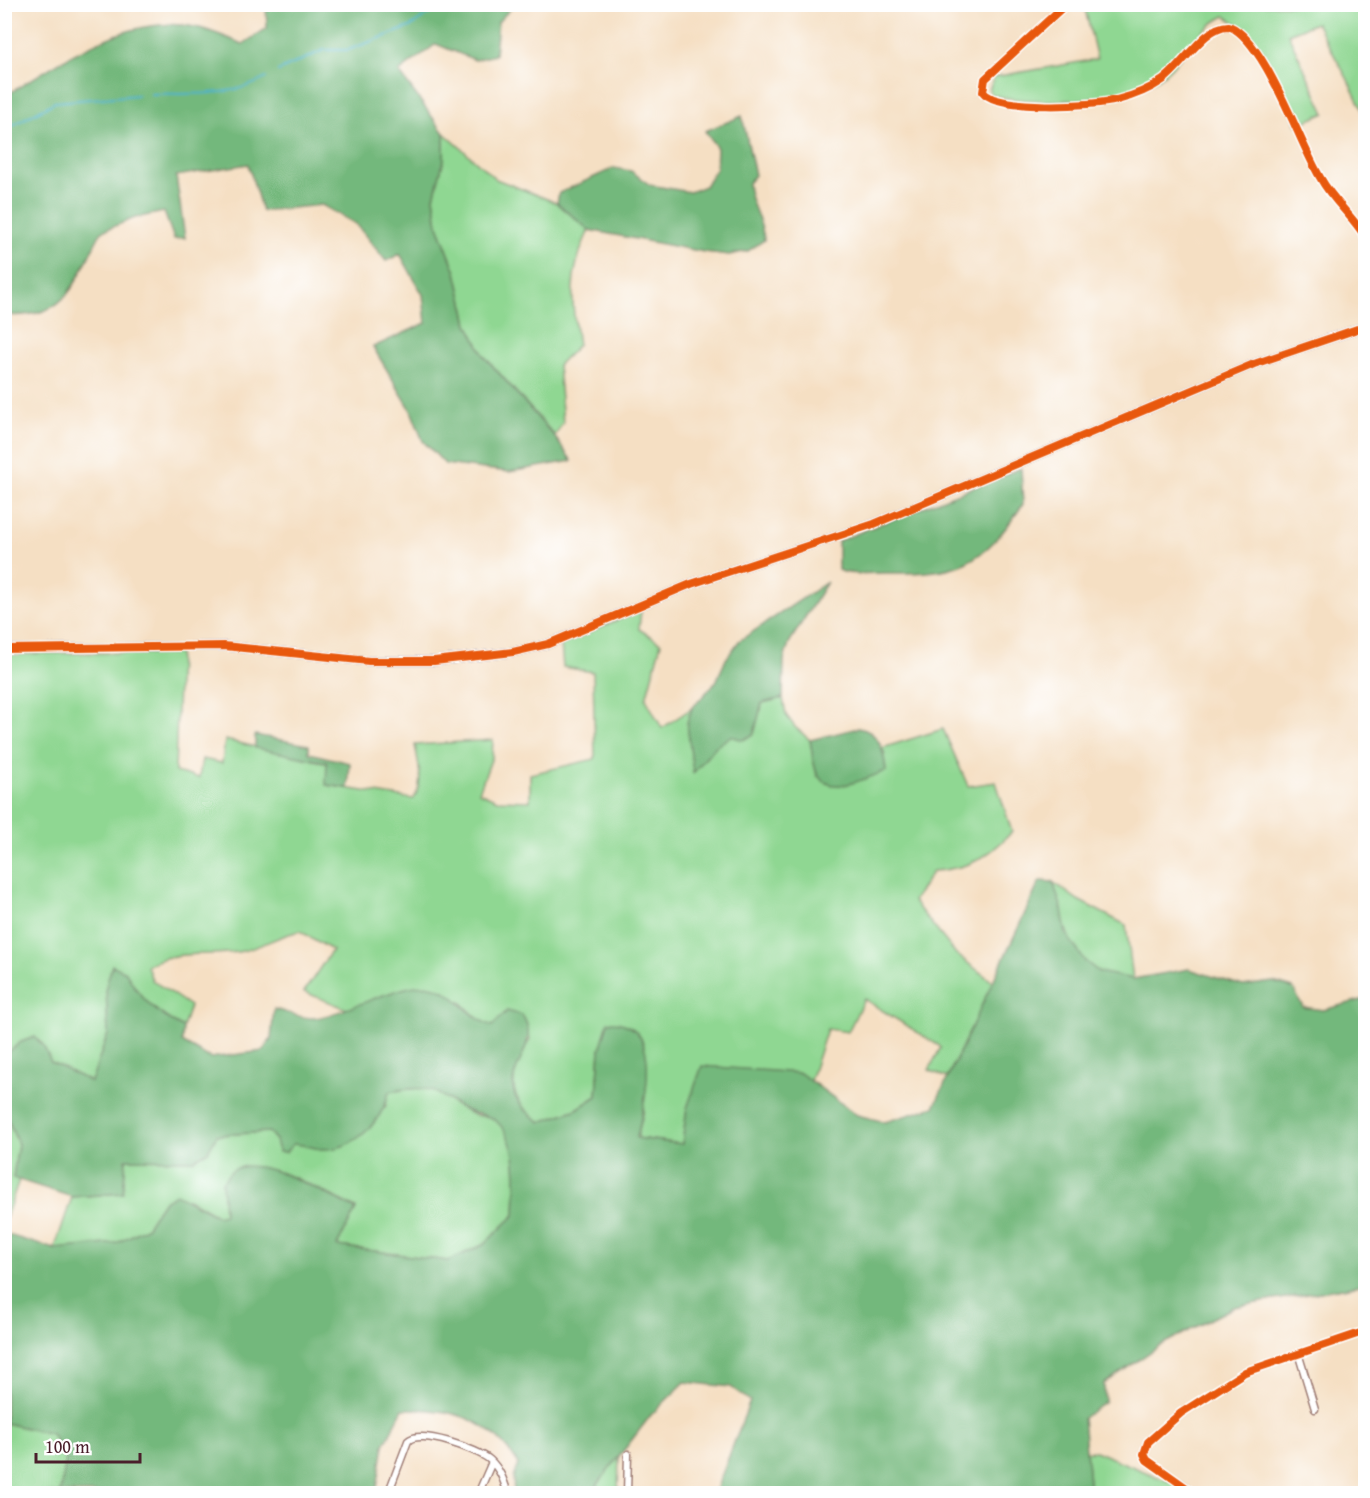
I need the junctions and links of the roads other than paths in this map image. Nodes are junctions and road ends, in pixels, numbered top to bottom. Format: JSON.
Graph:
{"nodes":[{"id":1,"x":1066,"y":4,"type":"edge"},
{"id":2,"x":1365,"y":238,"type":"edge"},
{"id":3,"x":1365,"y":326,"type":"edge"},
{"id":4,"x":4,"y":649,"type":"edge"},
{"id":5,"x":1365,"y":1331,"type":"edge"},
{"id":6,"x":1299,"y":1356,"type":"junction"},
{"id":7,"x":1315,"y":1408,"type":"dead end"},
{"id":8,"x":628,"y":1454,"type":"dead end"},
{"id":9,"x":492,"y":1462,"type":"junction"},
{"id":10,"x":388,"y":1494,"type":"edge"},
{"id":11,"x":478,"y":1494,"type":"edge"},
{"id":12,"x":508,"y":1494,"type":"edge"},
{"id":13,"x":627,"y":1494,"type":"edge"},
{"id":14,"x":1195,"y":1494,"type":"edge"}],
"edges":[{"from":1,"to":2,"type":"street"},
{"from":3,"to":4,"type":"street"},
{"from":5,"to":6,"type":"street"},
{"from":6,"to":7,"type":"street"},
{"from":6,"to":14,"type":"street"},
{"from":8,"to":13,"type":"street"},
{"from":9,"to":10,"type":"street"},
{"from":9,"to":11,"type":"street"},
{"from":9,"to":12,"type":"street"}]}
